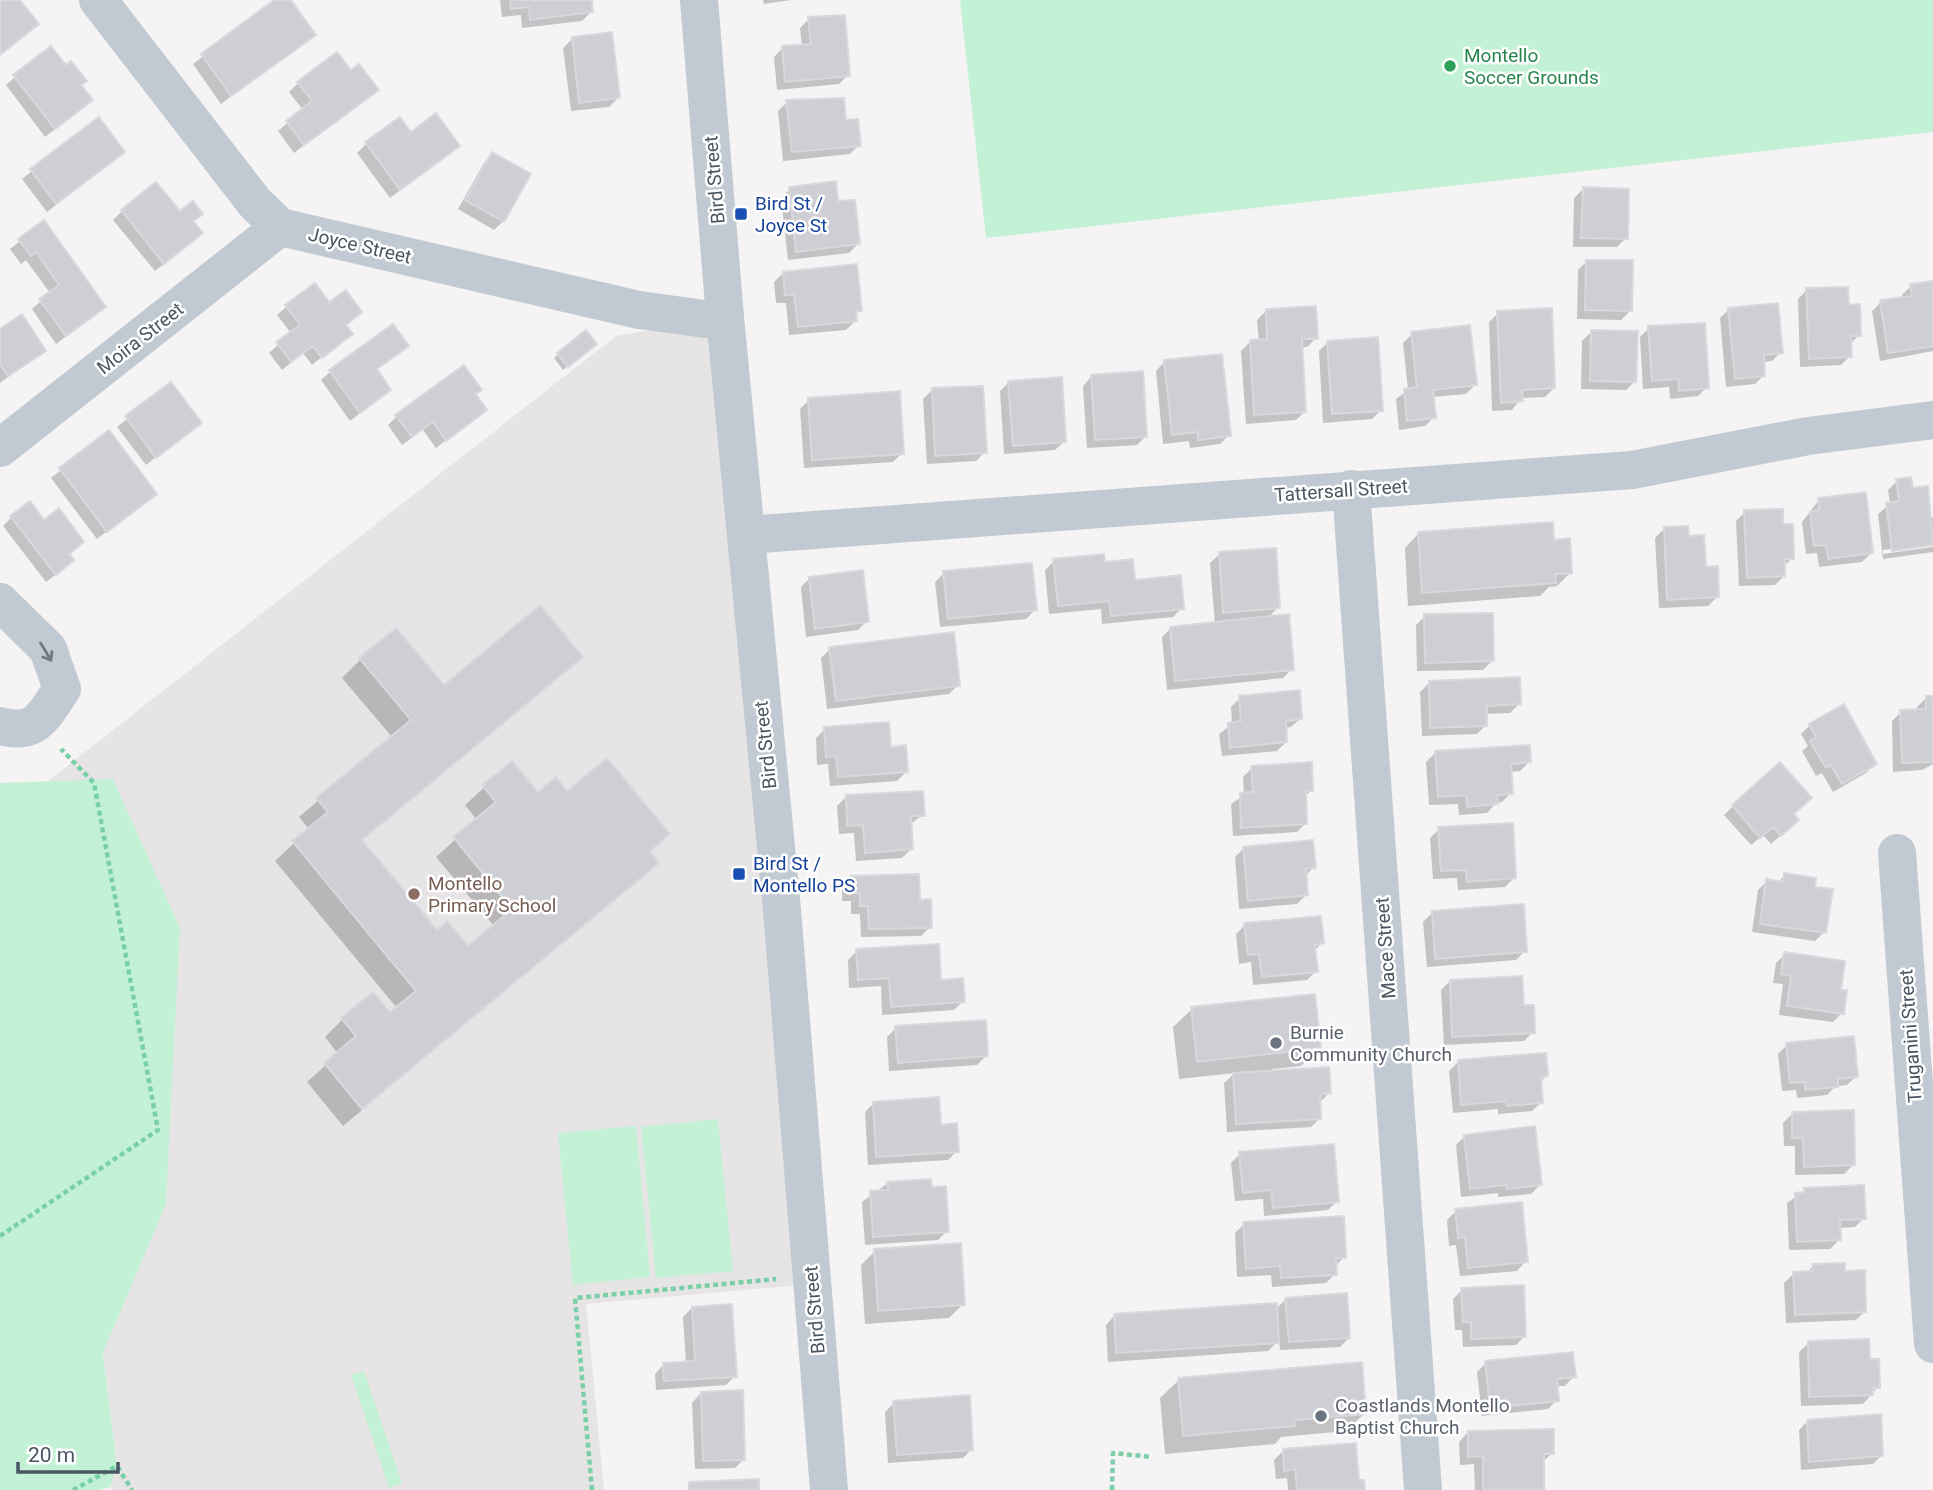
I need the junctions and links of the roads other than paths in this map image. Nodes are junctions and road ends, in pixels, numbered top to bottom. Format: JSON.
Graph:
{"nodes":[{"id":1,"x":98,"y":0,"type":"edge"},
{"id":2,"x":699,"y":0,"type":"edge"},
{"id":3,"x":280,"y":227,"type":"junction"},
{"id":4,"x":725,"y":317,"type":"junction"},
{"id":5,"x":1933,"y":420,"type":"edge"},
{"id":6,"x":0,"y":448,"type":"edge"},
{"id":7,"x":1351,"y":489,"type":"junction"},
{"id":8,"x":746,"y":535,"type":"junction"},
{"id":9,"x":0,"y":602,"type":"edge"},
{"id":10,"x":18,"y":725,"type":"edge"},
{"id":11,"x":1897,"y":853,"type":"dead end"},
{"id":12,"x":1933,"y":1345,"type":"edge"},
{"id":13,"x":829,"y":1490,"type":"edge"},
{"id":14,"x":1423,"y":1490,"type":"edge"}],
"edges":[{"from":1,"to":3,"type":"street"},
{"from":2,"to":4,"type":"street","name":"Bird Street"},
{"from":3,"to":4,"type":"street","name":"Joyce Street"},
{"from":3,"to":6,"type":"street","name":"Moira Street"},
{"from":4,"to":8,"type":"street","name":"Bird Street"},
{"from":5,"to":7,"type":"street","name":"Tattersall Street"},
{"from":7,"to":8,"type":"street","name":"Tattersall Street"},
{"from":7,"to":14,"type":"street","name":"Mace Street"},
{"from":8,"to":13,"type":"street","name":"Bird Street"},
{"from":9,"to":10,"type":"street","one_way":true},
{"from":11,"to":12,"type":"street","name":"Truganini Street"}]}
